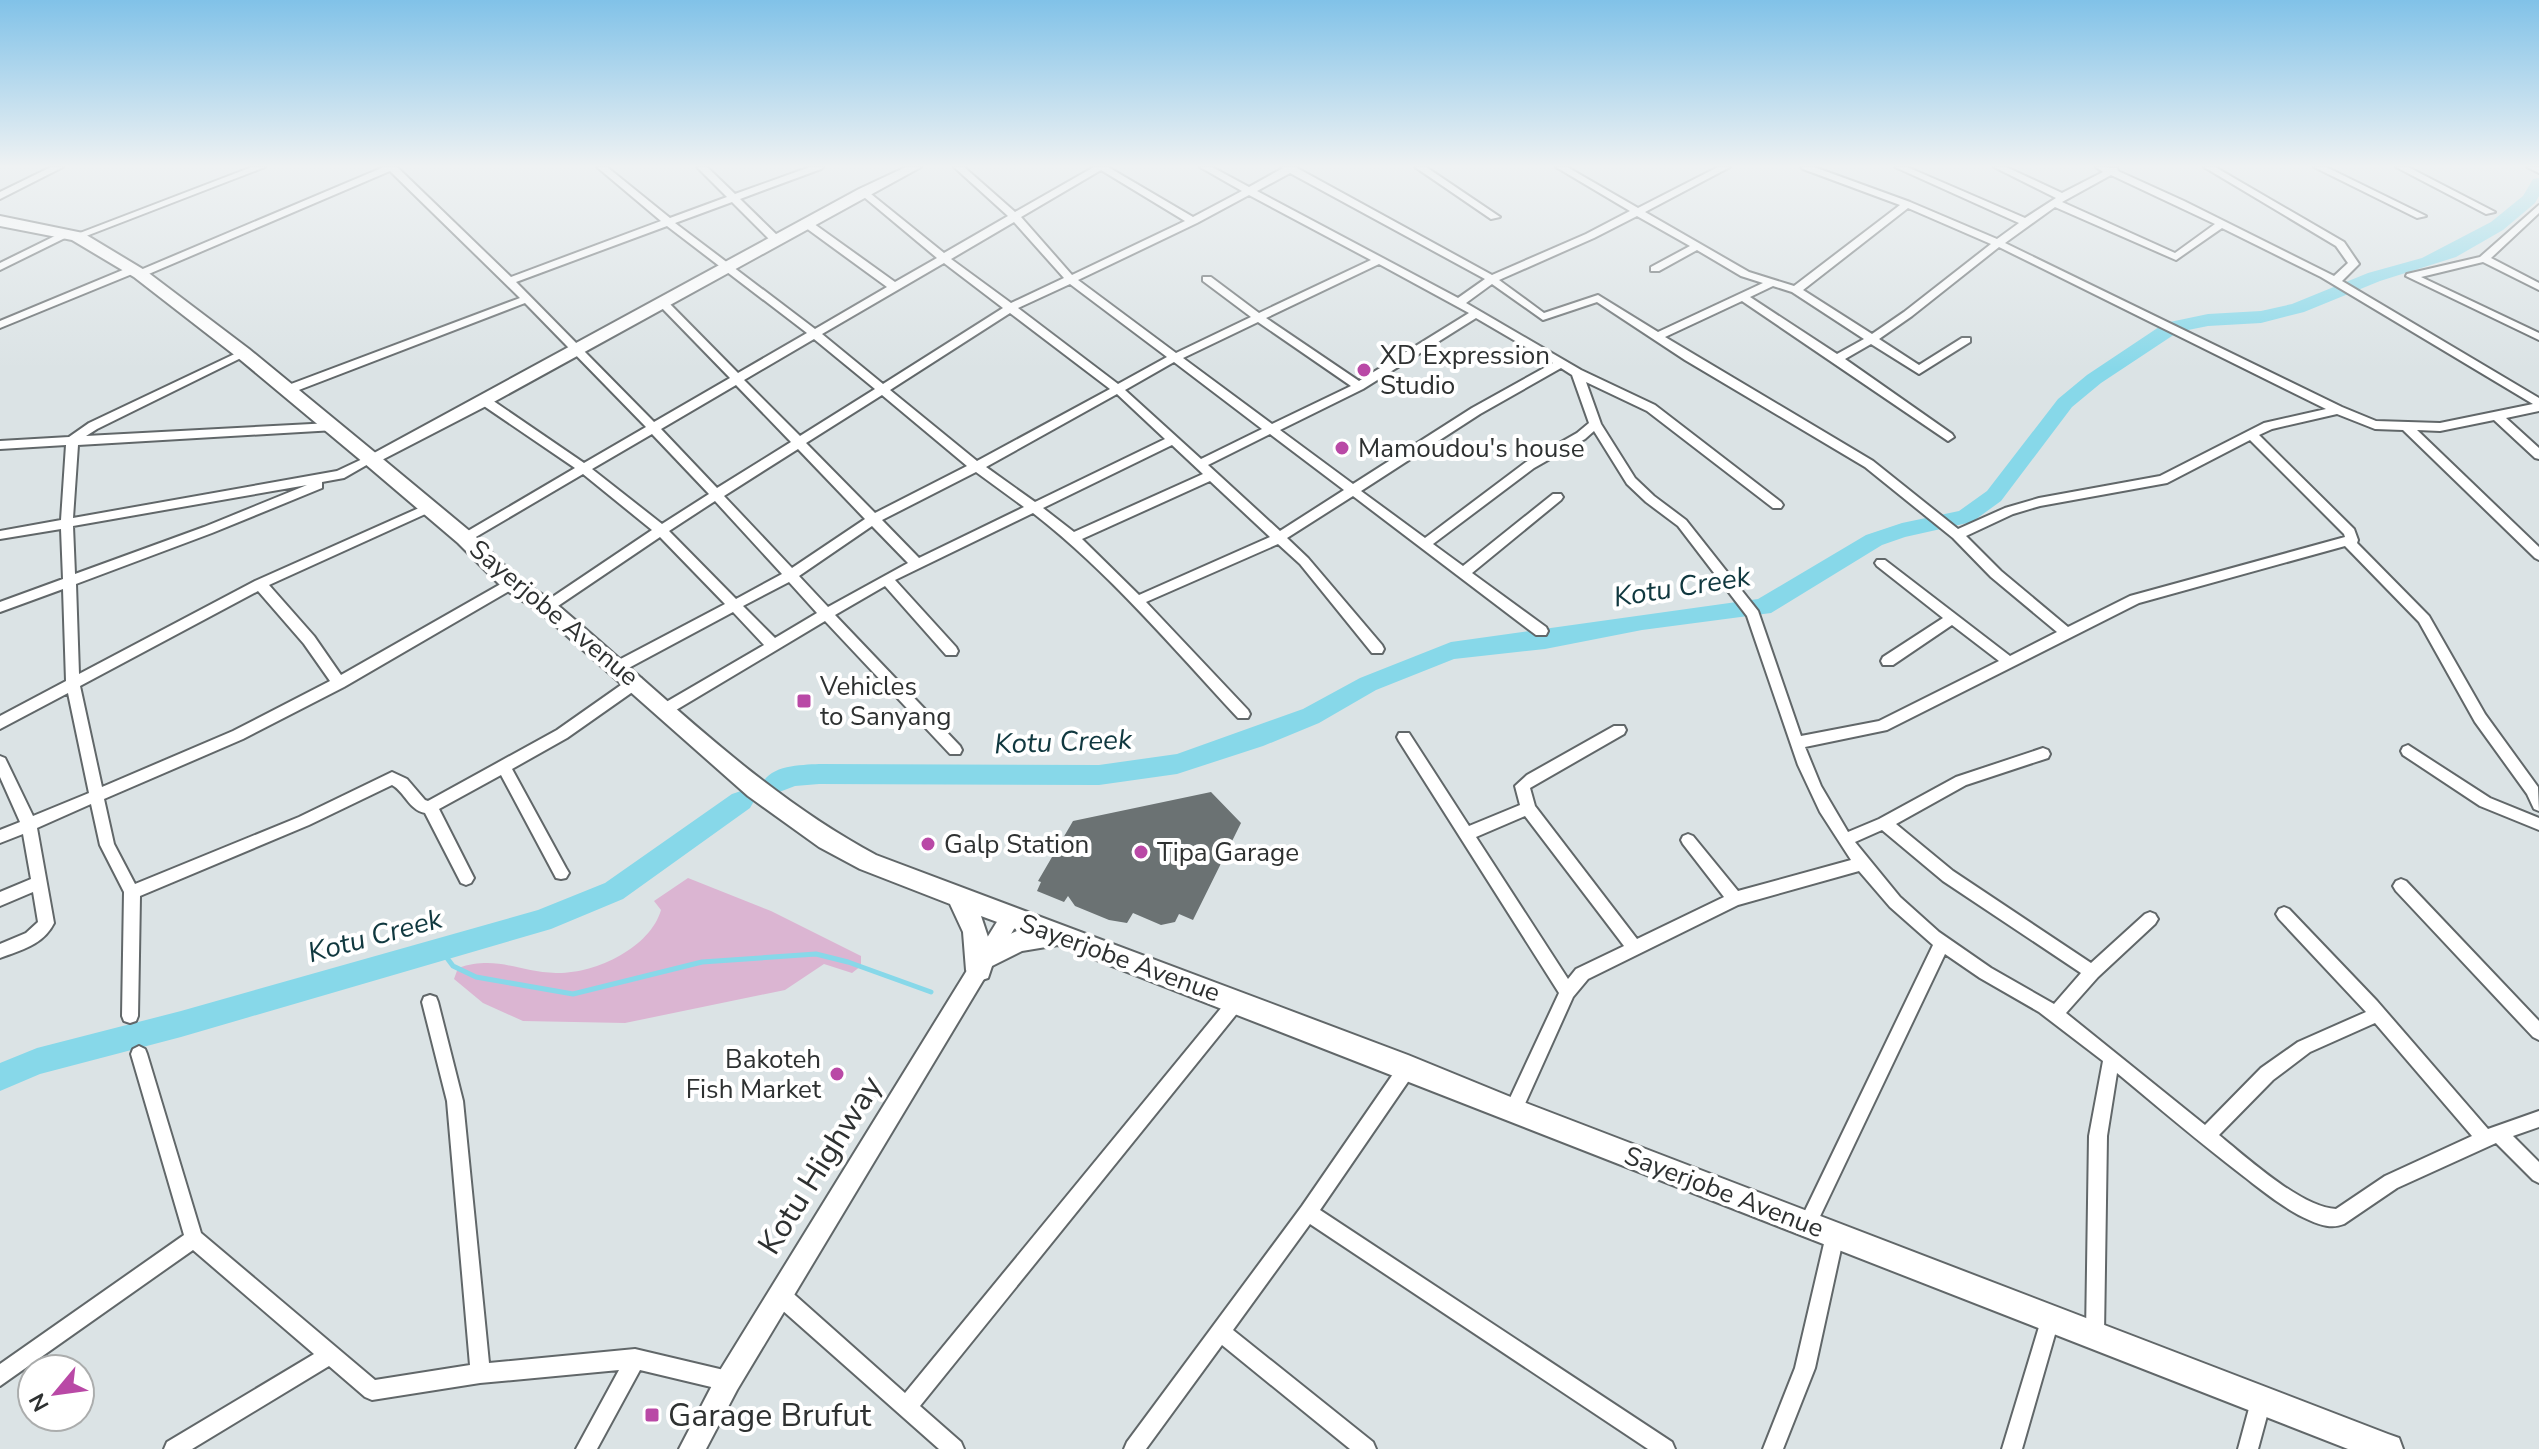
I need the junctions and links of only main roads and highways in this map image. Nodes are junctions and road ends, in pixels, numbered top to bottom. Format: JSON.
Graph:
{"nodes":[{"id":1,"x":69,"y":235,"type":"edge"},
{"id":2,"x":959,"y":898,"type":"junction"},
{"id":3,"x":1057,"y":935,"type":"junction"},
{"id":4,"x":2388,"y":1449,"type":"edge"}],
"edges":[{"from":1,"to":2,"type":"main road","name":"Sayerjobe Avenue"},
{"from":2,"to":3,"type":"main road","name":"Sayerjobe Avenue"},
{"from":2,"to":3,"type":"main road"},
{"from":3,"to":4,"type":"main road","name":"Sayerjobe Avenue"}]}
